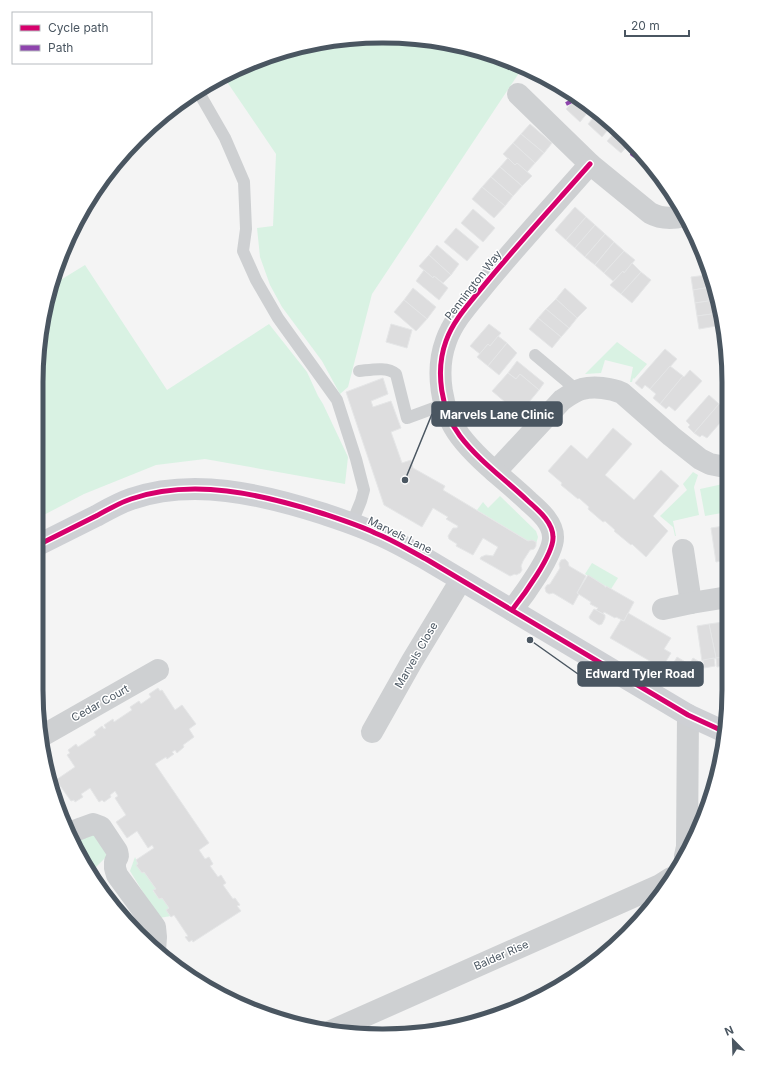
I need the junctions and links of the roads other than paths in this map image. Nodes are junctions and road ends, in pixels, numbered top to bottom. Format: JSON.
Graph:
{"nodes":[{"id":1,"x":518,"y":94,"type":"dead end"},
{"id":2,"x":201,"y":96,"type":"edge"},
{"id":3,"x":590,"y":164,"type":"junction"},
{"id":4,"x":679,"y":217,"type":"edge"},
{"id":5,"x":535,"y":355,"type":"dead end"},
{"id":6,"x":359,"y":370,"type":"dead end"},
{"id":7,"x":578,"y":391,"type":"junction"},
{"id":8,"x":445,"y":404,"type":"junction"},
{"id":9,"x":722,"y":466,"type":"edge"},
{"id":10,"x":495,"y":472,"type":"junction"},
{"id":11,"x":352,"y":523,"type":"junction"},
{"id":12,"x":43,"y":542,"type":"edge"},
{"id":13,"x":684,"y":550,"type":"dead end"},
{"id":14,"x":461,"y":580,"type":"junction"},
{"id":15,"x":722,"y":598,"type":"edge"},
{"id":16,"x":691,"y":603,"type":"junction"},
{"id":17,"x":663,"y":609,"type":"dead end"},
{"id":18,"x":512,"y":610,"type":"junction"},
{"id":19,"x":158,"y":670,"type":"dead end"},
{"id":20,"x":688,"y":715,"type":"junction"},
{"id":21,"x":719,"y":729,"type":"edge"},
{"id":22,"x":372,"y":732,"type":"dead end"},
{"id":23,"x":46,"y":734,"type":"edge"},
{"id":24,"x":74,"y":831,"type":"edge"},
{"id":25,"x":687,"y":840,"type":"edge"},
{"id":26,"x":661,"y":884,"type":"edge"},
{"id":27,"x":156,"y":942,"type":"edge"},
{"id":28,"x":341,"y":1026,"type":"edge"}],
"edges":[{"from":1,"to":3,"type":"street"},
{"from":2,"to":11,"type":"lane"},
{"from":3,"to":4,"type":"street"},
{"from":3,"to":8,"type":"street","name":"Pennington Way"},
{"from":5,"to":7,"type":"lane"},
{"from":6,"to":8,"type":"lane"},
{"from":7,"to":9,"type":"street"},
{"from":7,"to":10,"type":"street"},
{"from":8,"to":10,"type":"street","name":"Pennington Way"},
{"from":10,"to":18,"type":"street","name":"Pennington Way"},
{"from":11,"to":12,"type":"street","name":"Marvels Lane"},
{"from":11,"to":14,"type":"street","name":"Marvels Lane"},
{"from":13,"to":16,"type":"street"},
{"from":14,"to":18,"type":"street","name":"Marvels Lane"},
{"from":14,"to":22,"type":"street","name":"Marvels Close"},
{"from":15,"to":16,"type":"street"},
{"from":16,"to":17,"type":"street"},
{"from":18,"to":20,"type":"street","name":"Marvels Lane"},
{"from":19,"to":23,"type":"street","name":"Cedar Court"},
{"from":20,"to":21,"type":"street","name":"Marvels Lane"},
{"from":20,"to":25,"type":"street"},
{"from":24,"to":27,"type":"street"},
{"from":26,"to":28,"type":"street","name":"Balder Rise"}]}
